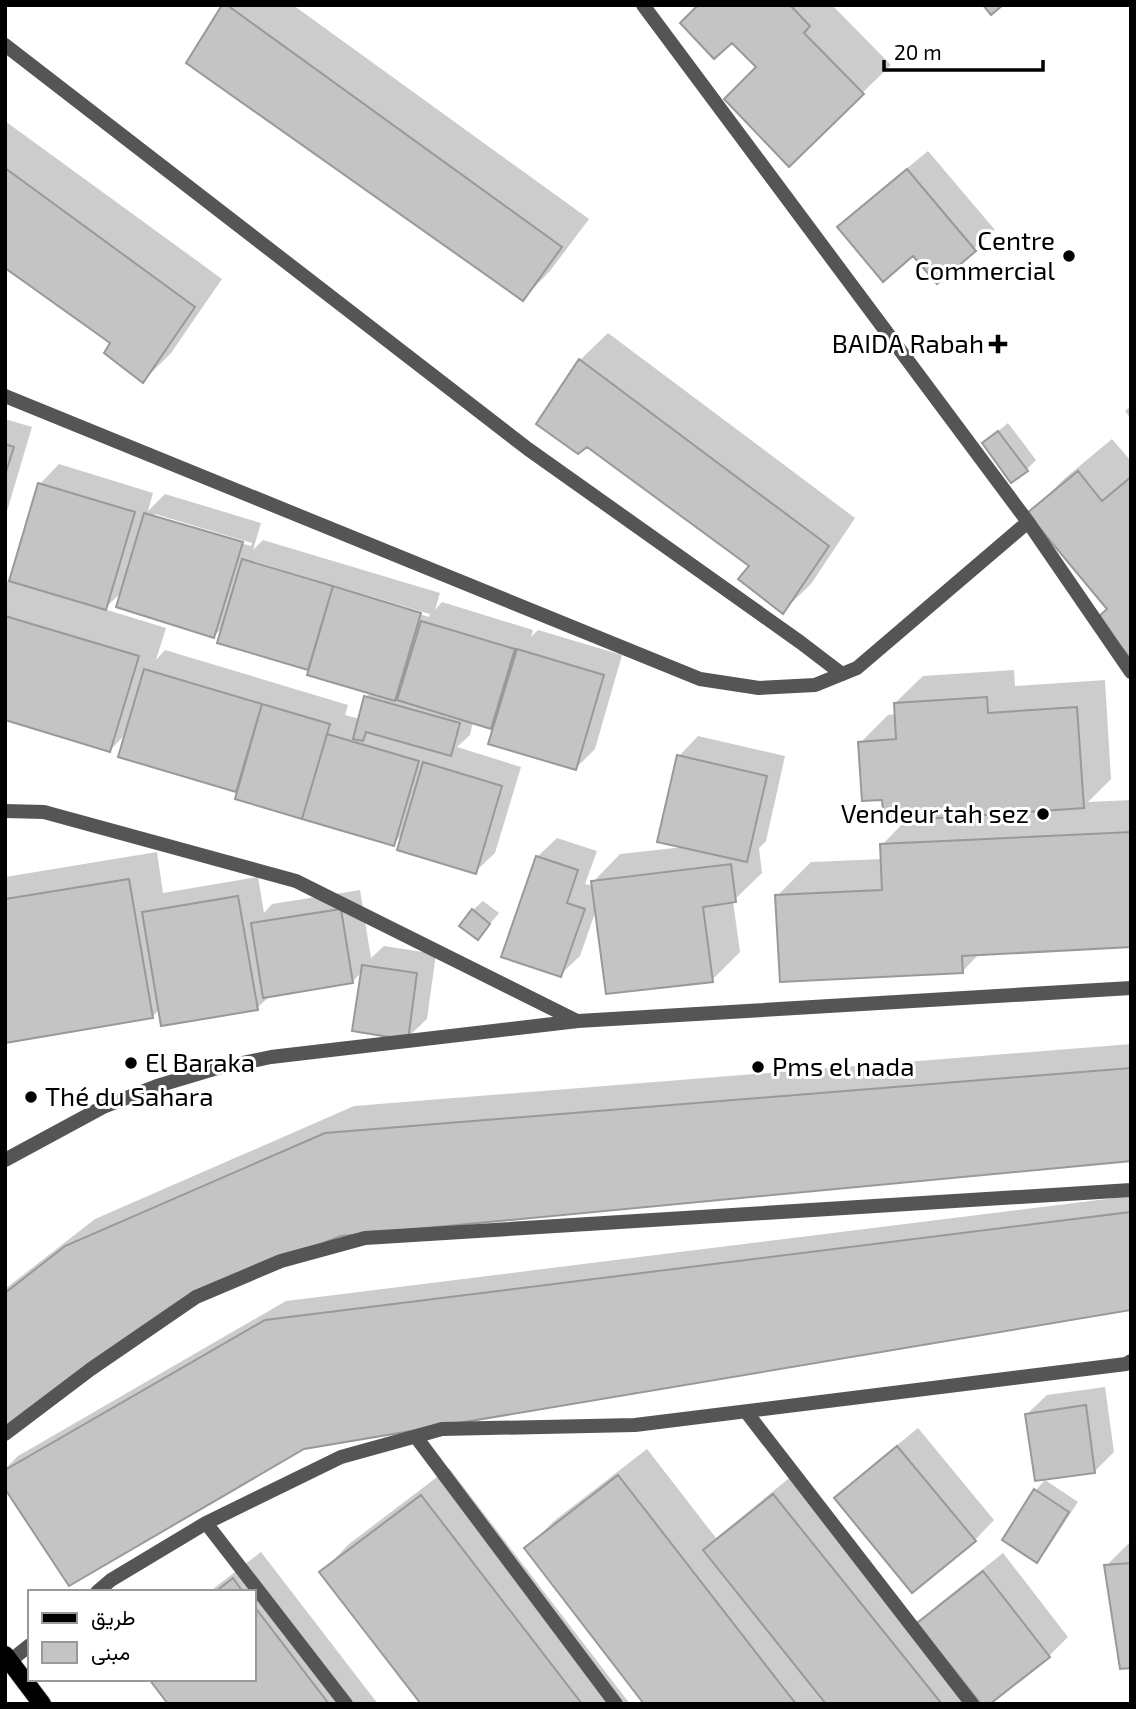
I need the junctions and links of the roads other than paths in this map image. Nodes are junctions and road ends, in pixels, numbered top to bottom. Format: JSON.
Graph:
{"nodes":[{"id":1,"x":643,"y":5,"type":"edge"},
{"id":2,"x":5,"y":46,"type":"edge"},
{"id":3,"x":5,"y":396,"type":"edge"},
{"id":4,"x":1028,"y":522,"type":"junction"},
{"id":5,"x":1131,"y":672,"type":"edge"},
{"id":6,"x":842,"y":674,"type":"junction"},
{"id":7,"x":5,"y":811,"type":"edge"},
{"id":8,"x":1131,"y":988,"type":"edge"},
{"id":9,"x":578,"y":1021,"type":"junction"},
{"id":10,"x":5,"y":1160,"type":"edge"},
{"id":11,"x":1131,"y":1190,"type":"edge"},
{"id":12,"x":1131,"y":1361,"type":"edge"},
{"id":13,"x":747,"y":1413,"type":"junction"},
{"id":14,"x":5,"y":1434,"type":"edge"},
{"id":15,"x":415,"y":1437,"type":"junction"},
{"id":16,"x":206,"y":1523,"type":"junction"},
{"id":17,"x":99,"y":1590,"type":"edge"},
{"id":18,"x":28,"y":1646,"type":"edge"},
{"id":19,"x":7,"y":1658,"type":"edge"},
{"id":20,"x":42,"y":1704,"type":"edge"},
{"id":21,"x":345,"y":1704,"type":"edge"},
{"id":22,"x":616,"y":1704,"type":"edge"},
{"id":23,"x":972,"y":1704,"type":"edge"}],
"edges":[{"from":1,"to":4,"type":"street"},
{"from":2,"to":6,"type":"street"},
{"from":3,"to":6,"type":"street"},
{"from":4,"to":5,"type":"street"},
{"from":4,"to":6,"type":"street"},
{"from":7,"to":9,"type":"street"},
{"from":8,"to":9,"type":"street"},
{"from":9,"to":10,"type":"street"},
{"from":11,"to":14,"type":"street"},
{"from":12,"to":13,"type":"street"},
{"from":13,"to":15,"type":"street"},
{"from":13,"to":23,"type":"street"},
{"from":15,"to":16,"type":"street"},
{"from":15,"to":22,"type":"street"},
{"from":16,"to":17,"type":"street"},
{"from":16,"to":21,"type":"street"},
{"from":18,"to":19,"type":"street"},
{"from":19,"to":20,"type":"main road"}]}
